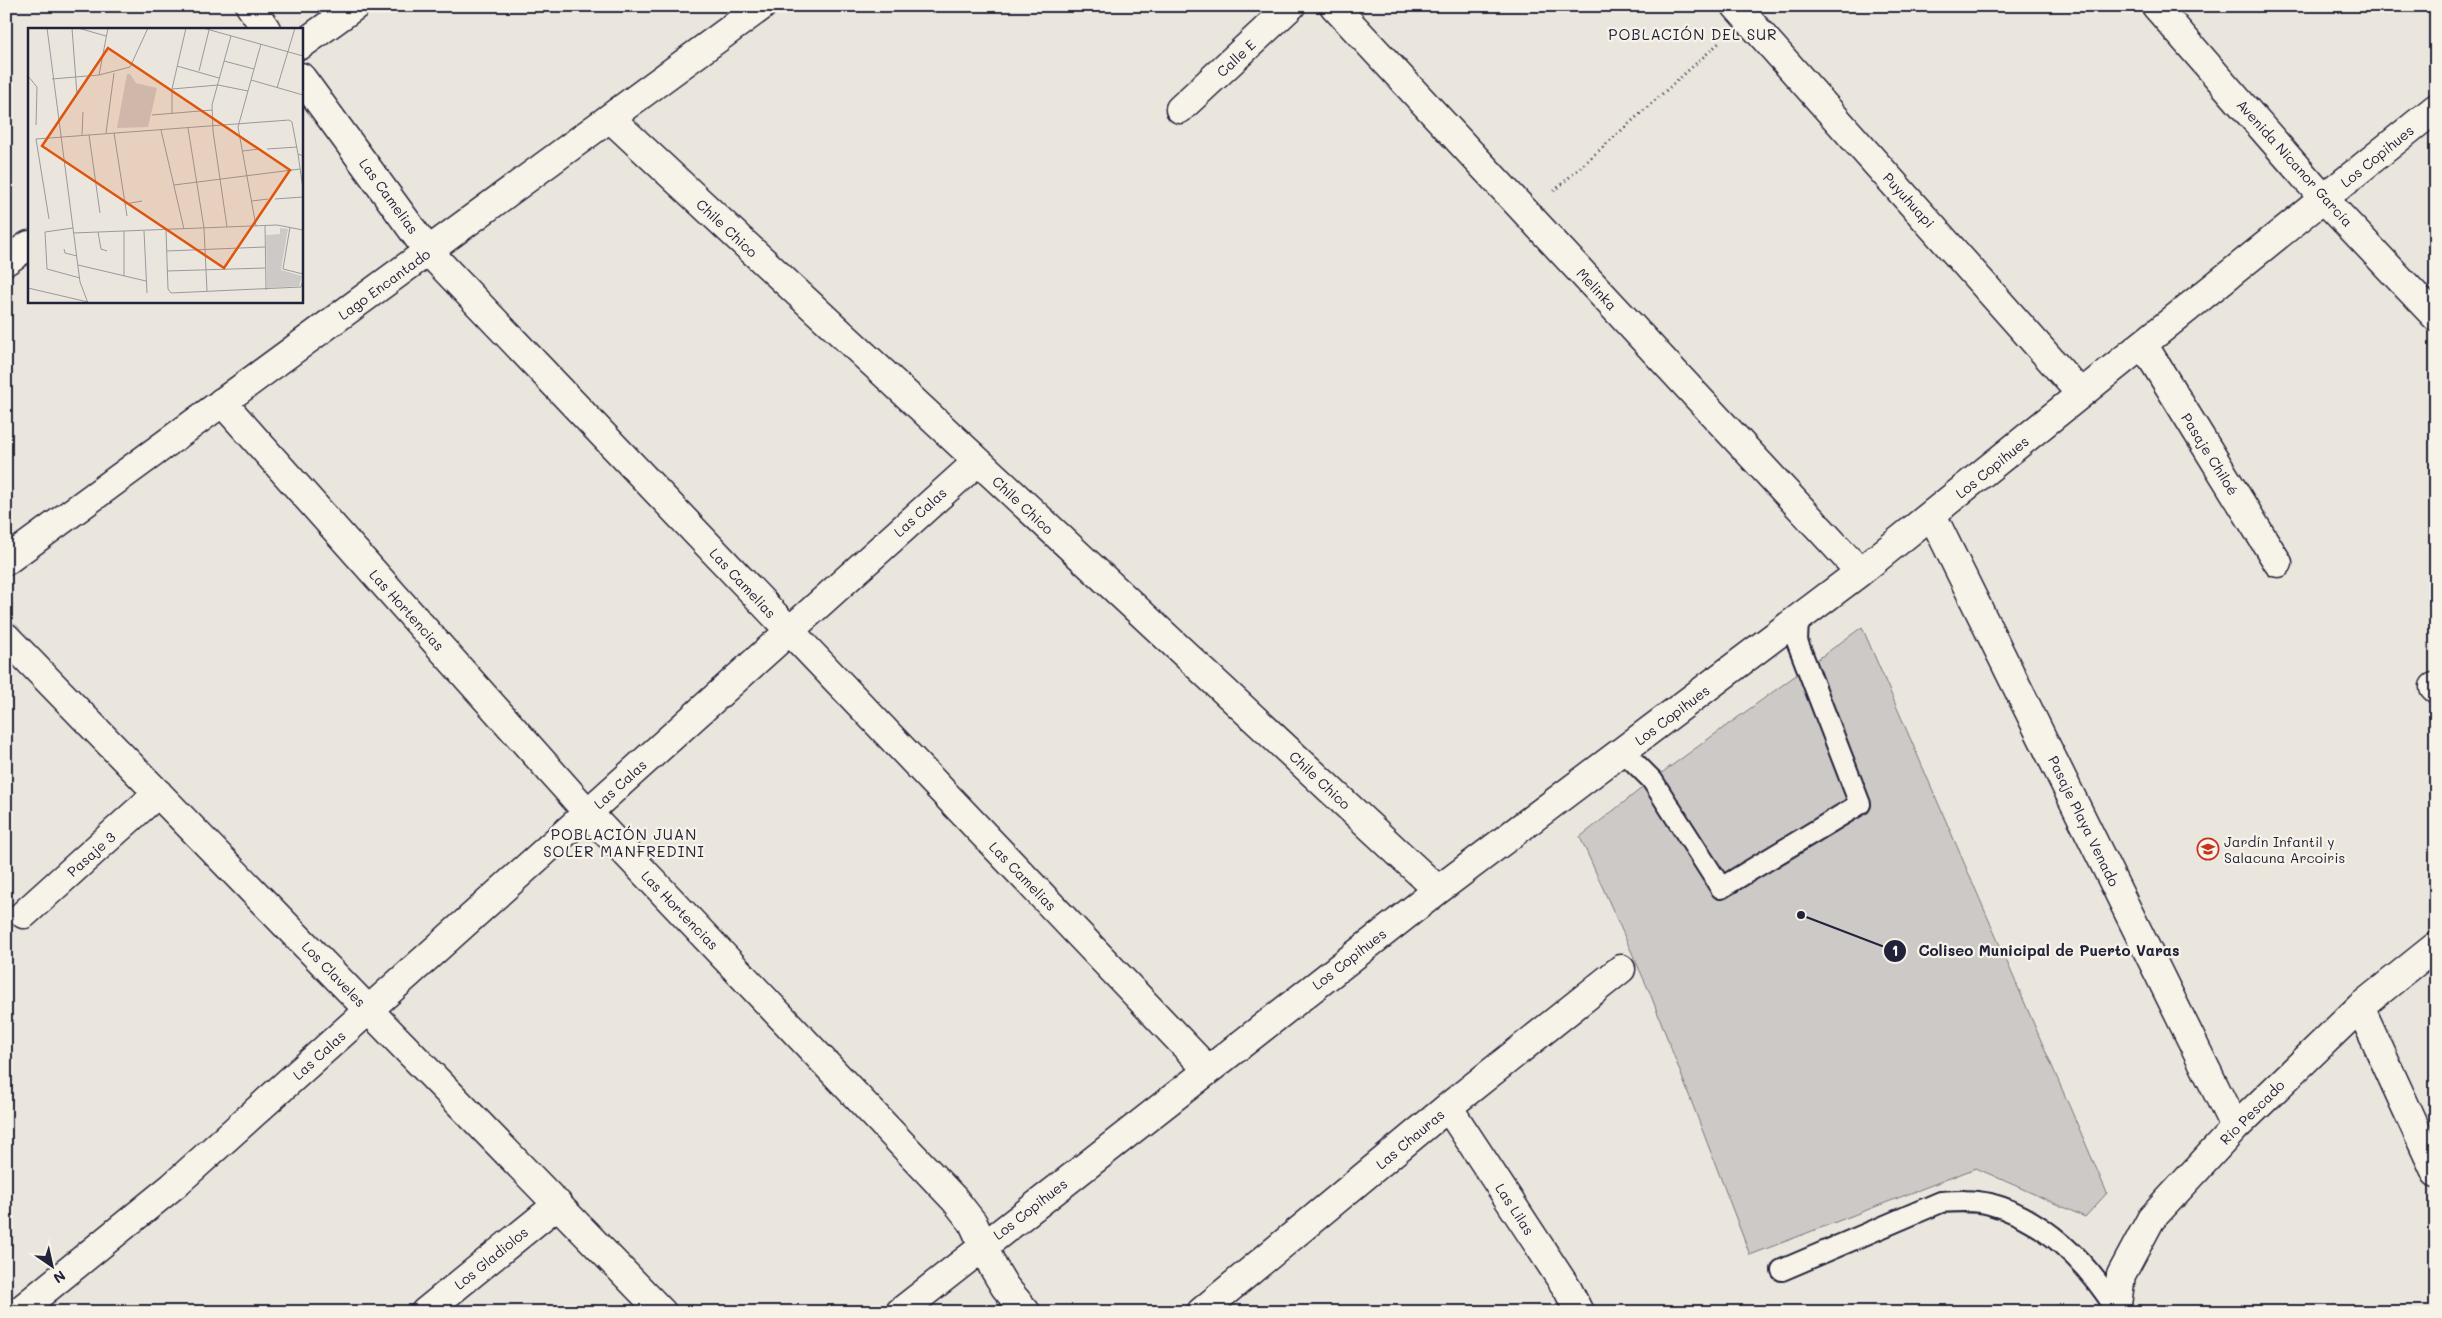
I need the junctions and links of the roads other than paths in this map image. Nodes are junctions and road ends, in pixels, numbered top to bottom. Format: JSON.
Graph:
{"nodes":[{"id":1,"x":250,"y":6,"type":"edge"},
{"id":2,"x":355,"y":6,"type":"edge"},
{"id":3,"x":762,"y":6,"type":"edge"},
{"id":4,"x":1291,"y":6,"type":"edge"},
{"id":5,"x":1334,"y":6,"type":"edge"},
{"id":6,"x":2156,"y":6,"type":"edge"},
{"id":7,"x":1742,"y":12,"type":"edge"},
{"id":8,"x":265,"y":28,"type":"edge"},
{"id":9,"x":302,"y":44,"type":"edge"},
{"id":10,"x":302,"y":78,"type":"edge"},
{"id":11,"x":2436,"y":108,"type":"edge"},
{"id":12,"x":1180,"y":109,"type":"dead end"},
{"id":13,"x":610,"y":118,"type":"junction"},
{"id":14,"x":2324,"y":199,"type":"junction"},
{"id":15,"x":28,"y":245,"type":"edge"},
{"id":16,"x":428,"y":251,"type":"junction"},
{"id":17,"x":6,"y":261,"type":"edge"},
{"id":18,"x":2436,"y":317,"type":"edge"},
{"id":19,"x":2143,"y":344,"type":"junction"},
{"id":20,"x":2081,"y":394,"type":"junction"},
{"id":21,"x":222,"y":402,"type":"junction"},
{"id":22,"x":976,"y":462,"type":"junction"},
{"id":23,"x":1932,"y":515,"type":"junction"},
{"id":24,"x":6,"y":561,"type":"edge"},
{"id":25,"x":2278,"y":563,"type":"dead end"},
{"id":26,"x":1860,"y":572,"type":"junction"},
{"id":27,"x":1798,"y":620,"type":"junction"},
{"id":28,"x":789,"y":631,"type":"junction"},
{"id":29,"x":6,"y":636,"type":"edge"},
{"id":30,"x":1623,"y":751,"type":"junction"},
{"id":31,"x":158,"y":793,"type":"junction"},
{"id":32,"x":588,"y":813,"type":"junction"},
{"id":33,"x":1438,"y":890,"type":"junction"},
{"id":34,"x":24,"y":914,"type":"dead end"},
{"id":35,"x":2436,"y":946,"type":"edge"},
{"id":36,"x":1621,"y":969,"type":"dead end"},
{"id":37,"x":2360,"y":1007,"type":"junction"},
{"id":38,"x":369,"y":1010,"type":"junction"},
{"id":39,"x":1208,"y":1070,"type":"junction"},
{"id":40,"x":1448,"y":1108,"type":"junction"},
{"id":41,"x":2235,"y":1128,"type":"junction"},
{"id":42,"x":2436,"y":1174,"type":"edge"},
{"id":43,"x":558,"y":1204,"type":"junction"},
{"id":44,"x":983,"y":1246,"type":"junction"},
{"id":45,"x":1782,"y":1270,"type":"dead end"},
{"id":46,"x":2116,"y":1310,"type":"edge"},
{"id":47,"x":18,"y":1312,"type":"edge"},
{"id":48,"x":425,"y":1312,"type":"edge"},
{"id":49,"x":662,"y":1312,"type":"edge"},
{"id":50,"x":900,"y":1312,"type":"edge"},
{"id":51,"x":1026,"y":1312,"type":"edge"},
{"id":52,"x":1201,"y":1312,"type":"edge"},
{"id":53,"x":1579,"y":1312,"type":"edge"}],
"edges":[{"from":1,"to":8,"type":"street"},
{"from":2,"to":9,"type":"street"},
{"from":3,"to":13,"type":"street","name":"Lago Encantado"},
{"from":4,"to":12,"type":"street","name":"Calle E"},
{"from":5,"to":26,"type":"street","name":"Melinka"},
{"from":6,"to":14,"type":"street","name":"Avenida Nicanor García"},
{"from":7,"to":20,"type":"street","name":"Puyuhuapi"},
{"from":10,"to":16,"type":"street","name":"Las Camelias"},
{"from":11,"to":14,"type":"street","name":"Los Copihues"},
{"from":13,"to":16,"type":"street","name":"Lago Encantado"},
{"from":13,"to":22,"type":"street","name":"Chile Chico"},
{"from":14,"to":18,"type":"street","name":"Avenida Nicanor García"},
{"from":14,"to":19,"type":"street","name":"Los Copihues"},
{"from":15,"to":17,"type":"street"},
{"from":16,"to":21,"type":"street","name":"Lago Encantado"},
{"from":16,"to":28,"type":"street","name":"Las Camelias"},
{"from":19,"to":20,"type":"street","name":"Los Copihues"},
{"from":19,"to":25,"type":"street","name":"Pasaje Chiloé"},
{"from":20,"to":23,"type":"street","name":"Los Copihues"},
{"from":21,"to":24,"type":"street","name":"Lago Encantado"},
{"from":21,"to":32,"type":"street","name":"Las Hortencias"},
{"from":22,"to":28,"type":"street","name":"Las Calas"},
{"from":22,"to":33,"type":"street","name":"Chile Chico"},
{"from":23,"to":26,"type":"street","name":"Los Copihues"},
{"from":23,"to":41,"type":"street","name":"Pasaje Playa Venado"},
{"from":26,"to":27,"type":"street","name":"Los Copihues"},
{"from":27,"to":30,"type":"street","name":"Los Copihues"},
{"from":27,"to":30,"type":"lane"},
{"from":28,"to":32,"type":"street","name":"Las Calas"},
{"from":28,"to":39,"type":"street","name":"Las Camelias"},
{"from":29,"to":31,"type":"street","name":"Los Claveles"},
{"from":30,"to":33,"type":"street","name":"Los Copihues"},
{"from":31,"to":34,"type":"street","name":"Pasaje 3"},
{"from":31,"to":38,"type":"street","name":"Los Claveles"},
{"from":32,"to":38,"type":"street","name":"Las Calas"},
{"from":32,"to":44,"type":"street","name":"Las Hortencias"},
{"from":33,"to":39,"type":"street","name":"Los Copihues"},
{"from":35,"to":37,"type":"street","name":"Río Pescado"},
{"from":36,"to":40,"type":"street","name":"Las Chauras"},
{"from":37,"to":41,"type":"street","name":"Río Pescado"},
{"from":37,"to":42,"type":"street"},
{"from":38,"to":43,"type":"street","name":"Los Claveles"},
{"from":38,"to":47,"type":"street","name":"Las Calas"},
{"from":39,"to":44,"type":"street","name":"Los Copihues"},
{"from":40,"to":52,"type":"street","name":"Las Chauras"},
{"from":40,"to":53,"type":"street","name":"Las Lilas"},
{"from":41,"to":46,"type":"street","name":"Río Pescado"},
{"from":43,"to":48,"type":"street","name":"Los Gladiolos"},
{"from":43,"to":49,"type":"street","name":"Los Claveles"},
{"from":44,"to":50,"type":"street","name":"Los Copihues"},
{"from":44,"to":51,"type":"street","name":"Las Hortencias"},
{"from":45,"to":46,"type":"lane"}]}
